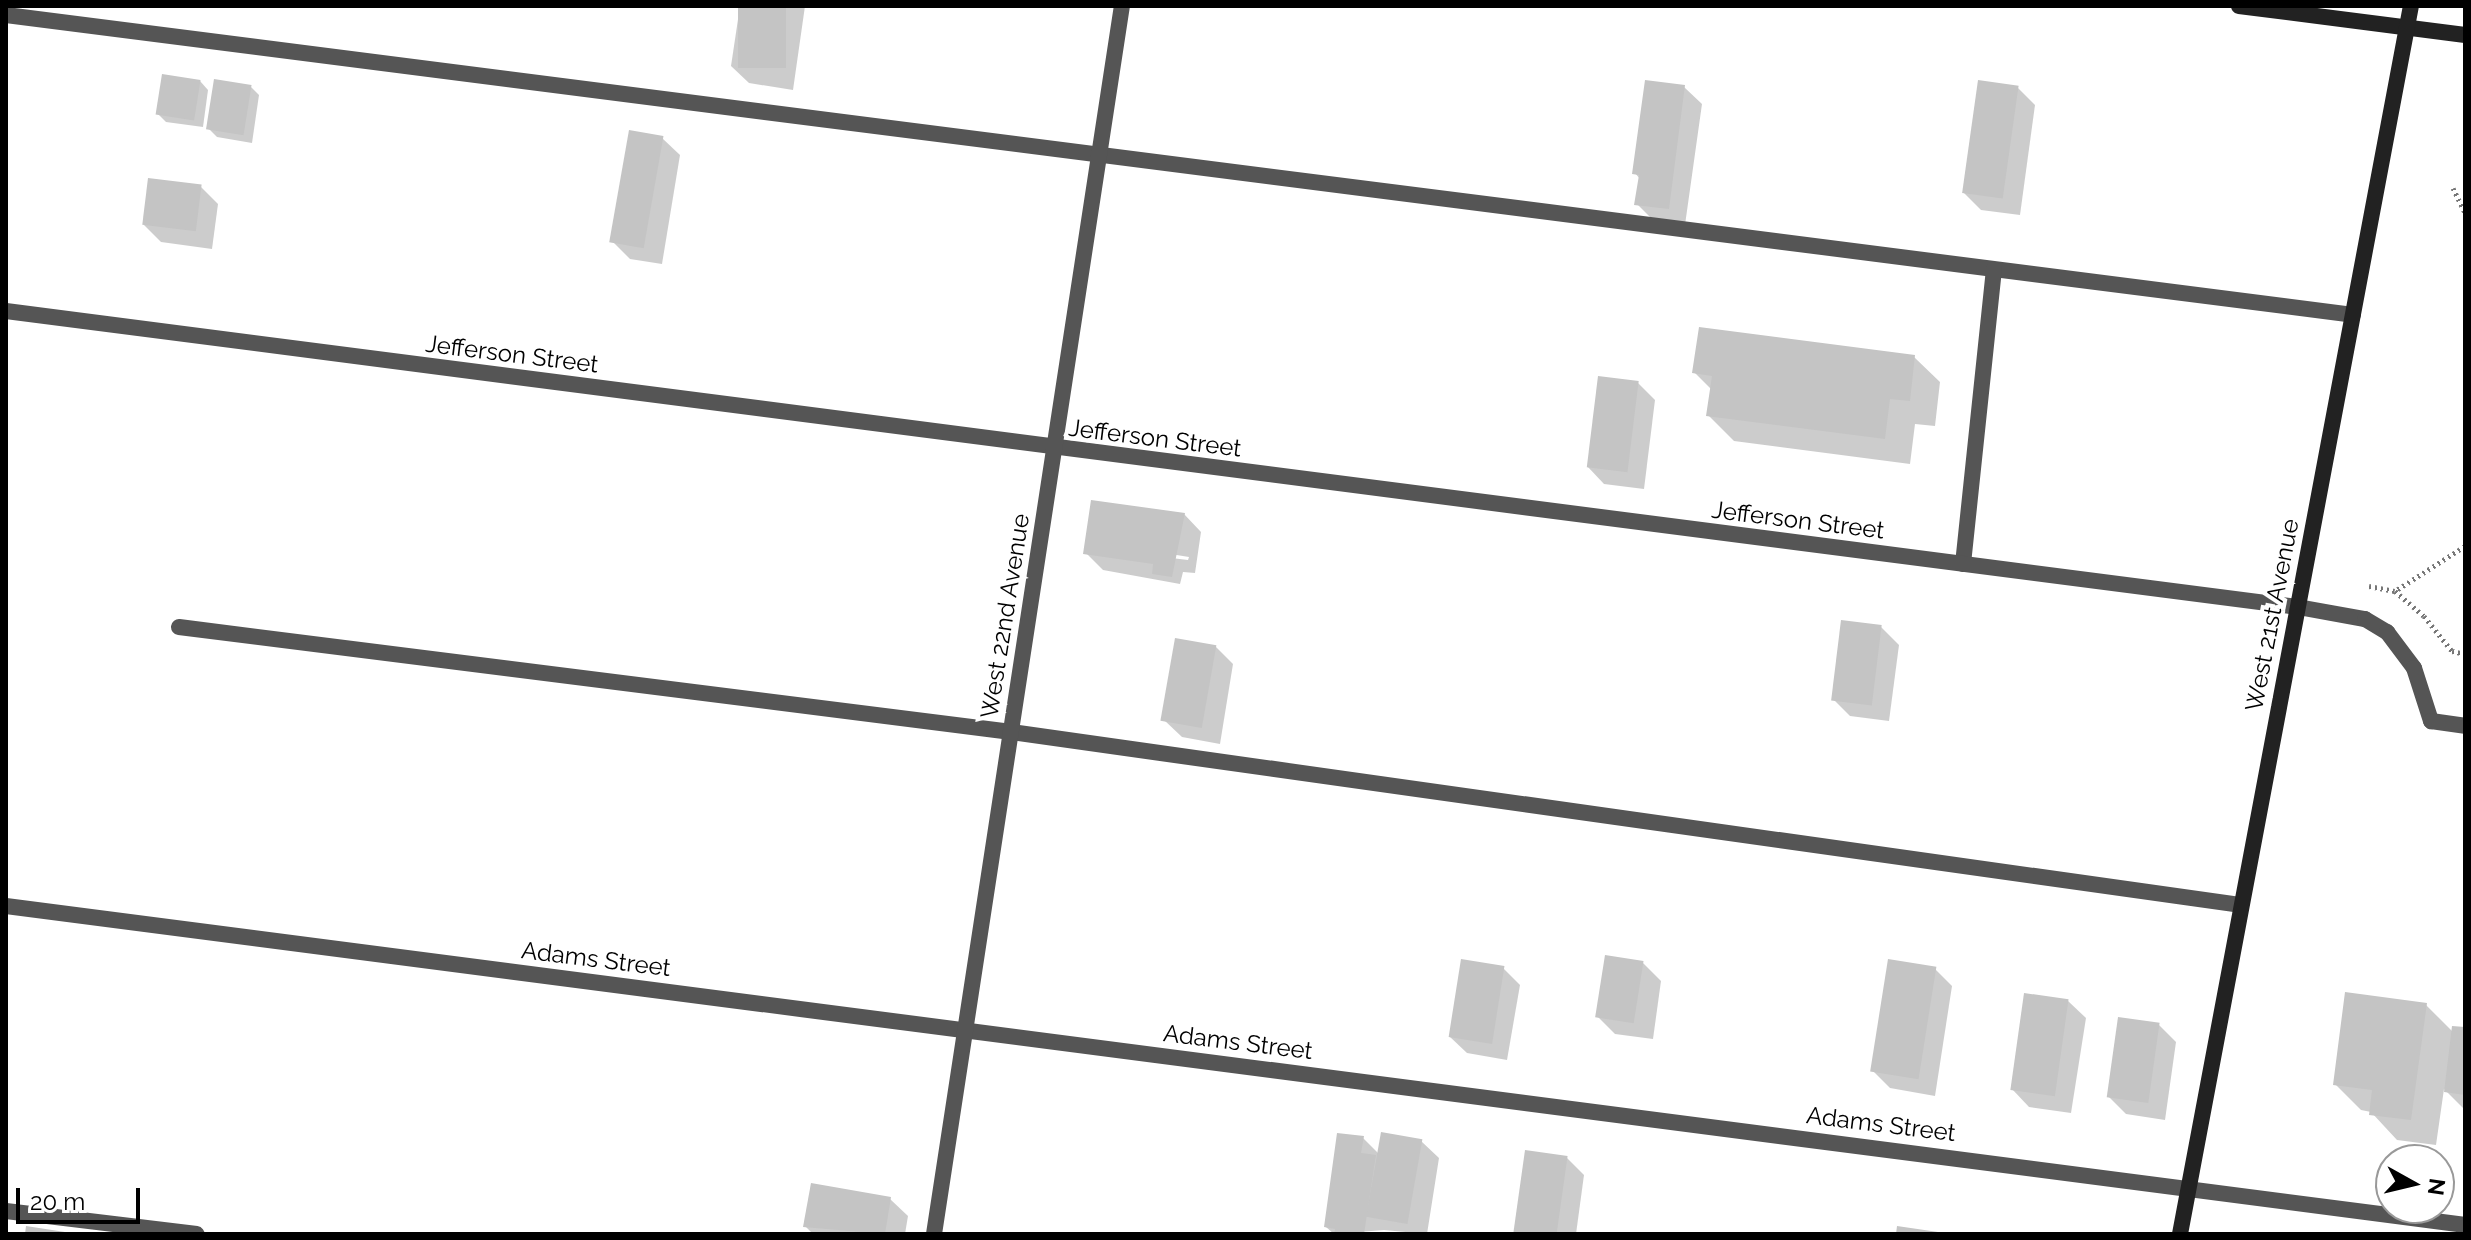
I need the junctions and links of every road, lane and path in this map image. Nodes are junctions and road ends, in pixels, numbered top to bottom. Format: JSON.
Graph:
{"nodes":[{"id":1,"x":1122,"y":6,"type":"edge"},
{"id":2,"x":2239,"y":6,"type":"edge"},
{"id":3,"x":2411,"y":6,"type":"edge"},
{"id":4,"x":6,"y":15,"type":"edge"},
{"id":5,"x":2408,"y":28,"type":"junction"},
{"id":6,"x":2465,"y":35,"type":"edge"},
{"id":7,"x":1099,"y":158,"type":"junction"},
{"id":8,"x":2453,"y":188,"type":"dead end"},
{"id":9,"x":2465,"y":213,"type":"edge"},
{"id":10,"x":1994,"y":270,"type":"junction"},
{"id":11,"x":6,"y":311,"type":"edge"},
{"id":12,"x":2353,"y":315,"type":"junction"},
{"id":13,"x":1056,"y":450,"type":"junction"},
{"id":14,"x":2465,"y":546,"type":"edge"},
{"id":15,"x":1963,"y":564,"type":"junction"},
{"id":16,"x":2358,"y":584,"type":"dead end"},
{"id":17,"x":2395,"y":591,"type":"junction"},
{"id":18,"x":2298,"y":607,"type":"junction"},
{"id":19,"x":179,"y":627,"type":"dead end"},
{"id":20,"x":2465,"y":654,"type":"edge"},
{"id":21,"x":2465,"y":726,"type":"edge"},
{"id":22,"x":1011,"y":732,"type":"junction"},
{"id":23,"x":2240,"y":905,"type":"junction"},
{"id":24,"x":6,"y":906,"type":"edge"},
{"id":25,"x":963,"y":1031,"type":"junction"},
{"id":26,"x":2187,"y":1187,"type":"junction"},
{"id":27,"x":6,"y":1211,"type":"edge"},
{"id":28,"x":2465,"y":1225,"type":"edge"},
{"id":29,"x":197,"y":1234,"type":"edge"},
{"id":30,"x":934,"y":1234,"type":"edge"},
{"id":31,"x":2180,"y":1234,"type":"edge"}],
"edges":[{"from":1,"to":7,"type":"street","name":"West 22nd Avenue"},
{"from":2,"to":5,"type":"street"},
{"from":3,"to":5,"type":"street","name":"West 21st Avenue"},
{"from":4,"to":7,"type":"street"},
{"from":5,"to":6,"type":"street"},
{"from":5,"to":12,"type":"street","name":"West 21st Avenue"},
{"from":7,"to":10,"type":"street"},
{"from":7,"to":13,"type":"street","name":"West 22nd Avenue"},
{"from":8,"to":9,"type":"path"},
{"from":10,"to":12,"type":"street"},
{"from":10,"to":15,"type":"street"},
{"from":11,"to":13,"type":"street","name":"Jefferson Street"},
{"from":12,"to":18,"type":"street","name":"West 21st Avenue"},
{"from":13,"to":15,"type":"street","name":"Jefferson Street"},
{"from":13,"to":22,"type":"street","name":"West 22nd Avenue"},
{"from":14,"to":17,"type":"path"},
{"from":15,"to":18,"type":"street","name":"Jefferson Street"},
{"from":16,"to":17,"type":"path"},
{"from":17,"to":20,"type":"path"},
{"from":18,"to":21,"type":"street","name":"Jefferson Street"},
{"from":18,"to":23,"type":"street","name":"West 21st Avenue"},
{"from":19,"to":22,"type":"street"},
{"from":22,"to":23,"type":"street"},
{"from":22,"to":25,"type":"street","name":"West 22nd Avenue"},
{"from":23,"to":26,"type":"street","name":"West 21st Avenue"},
{"from":24,"to":25,"type":"street","name":"Adams Street"},
{"from":25,"to":26,"type":"street","name":"Adams Street"},
{"from":25,"to":30,"type":"street","name":"West 22nd Avenue"},
{"from":26,"to":28,"type":"street","name":"Adams Street"},
{"from":26,"to":31,"type":"street","name":"West 21st Avenue"},
{"from":27,"to":29,"type":"street"}]}
